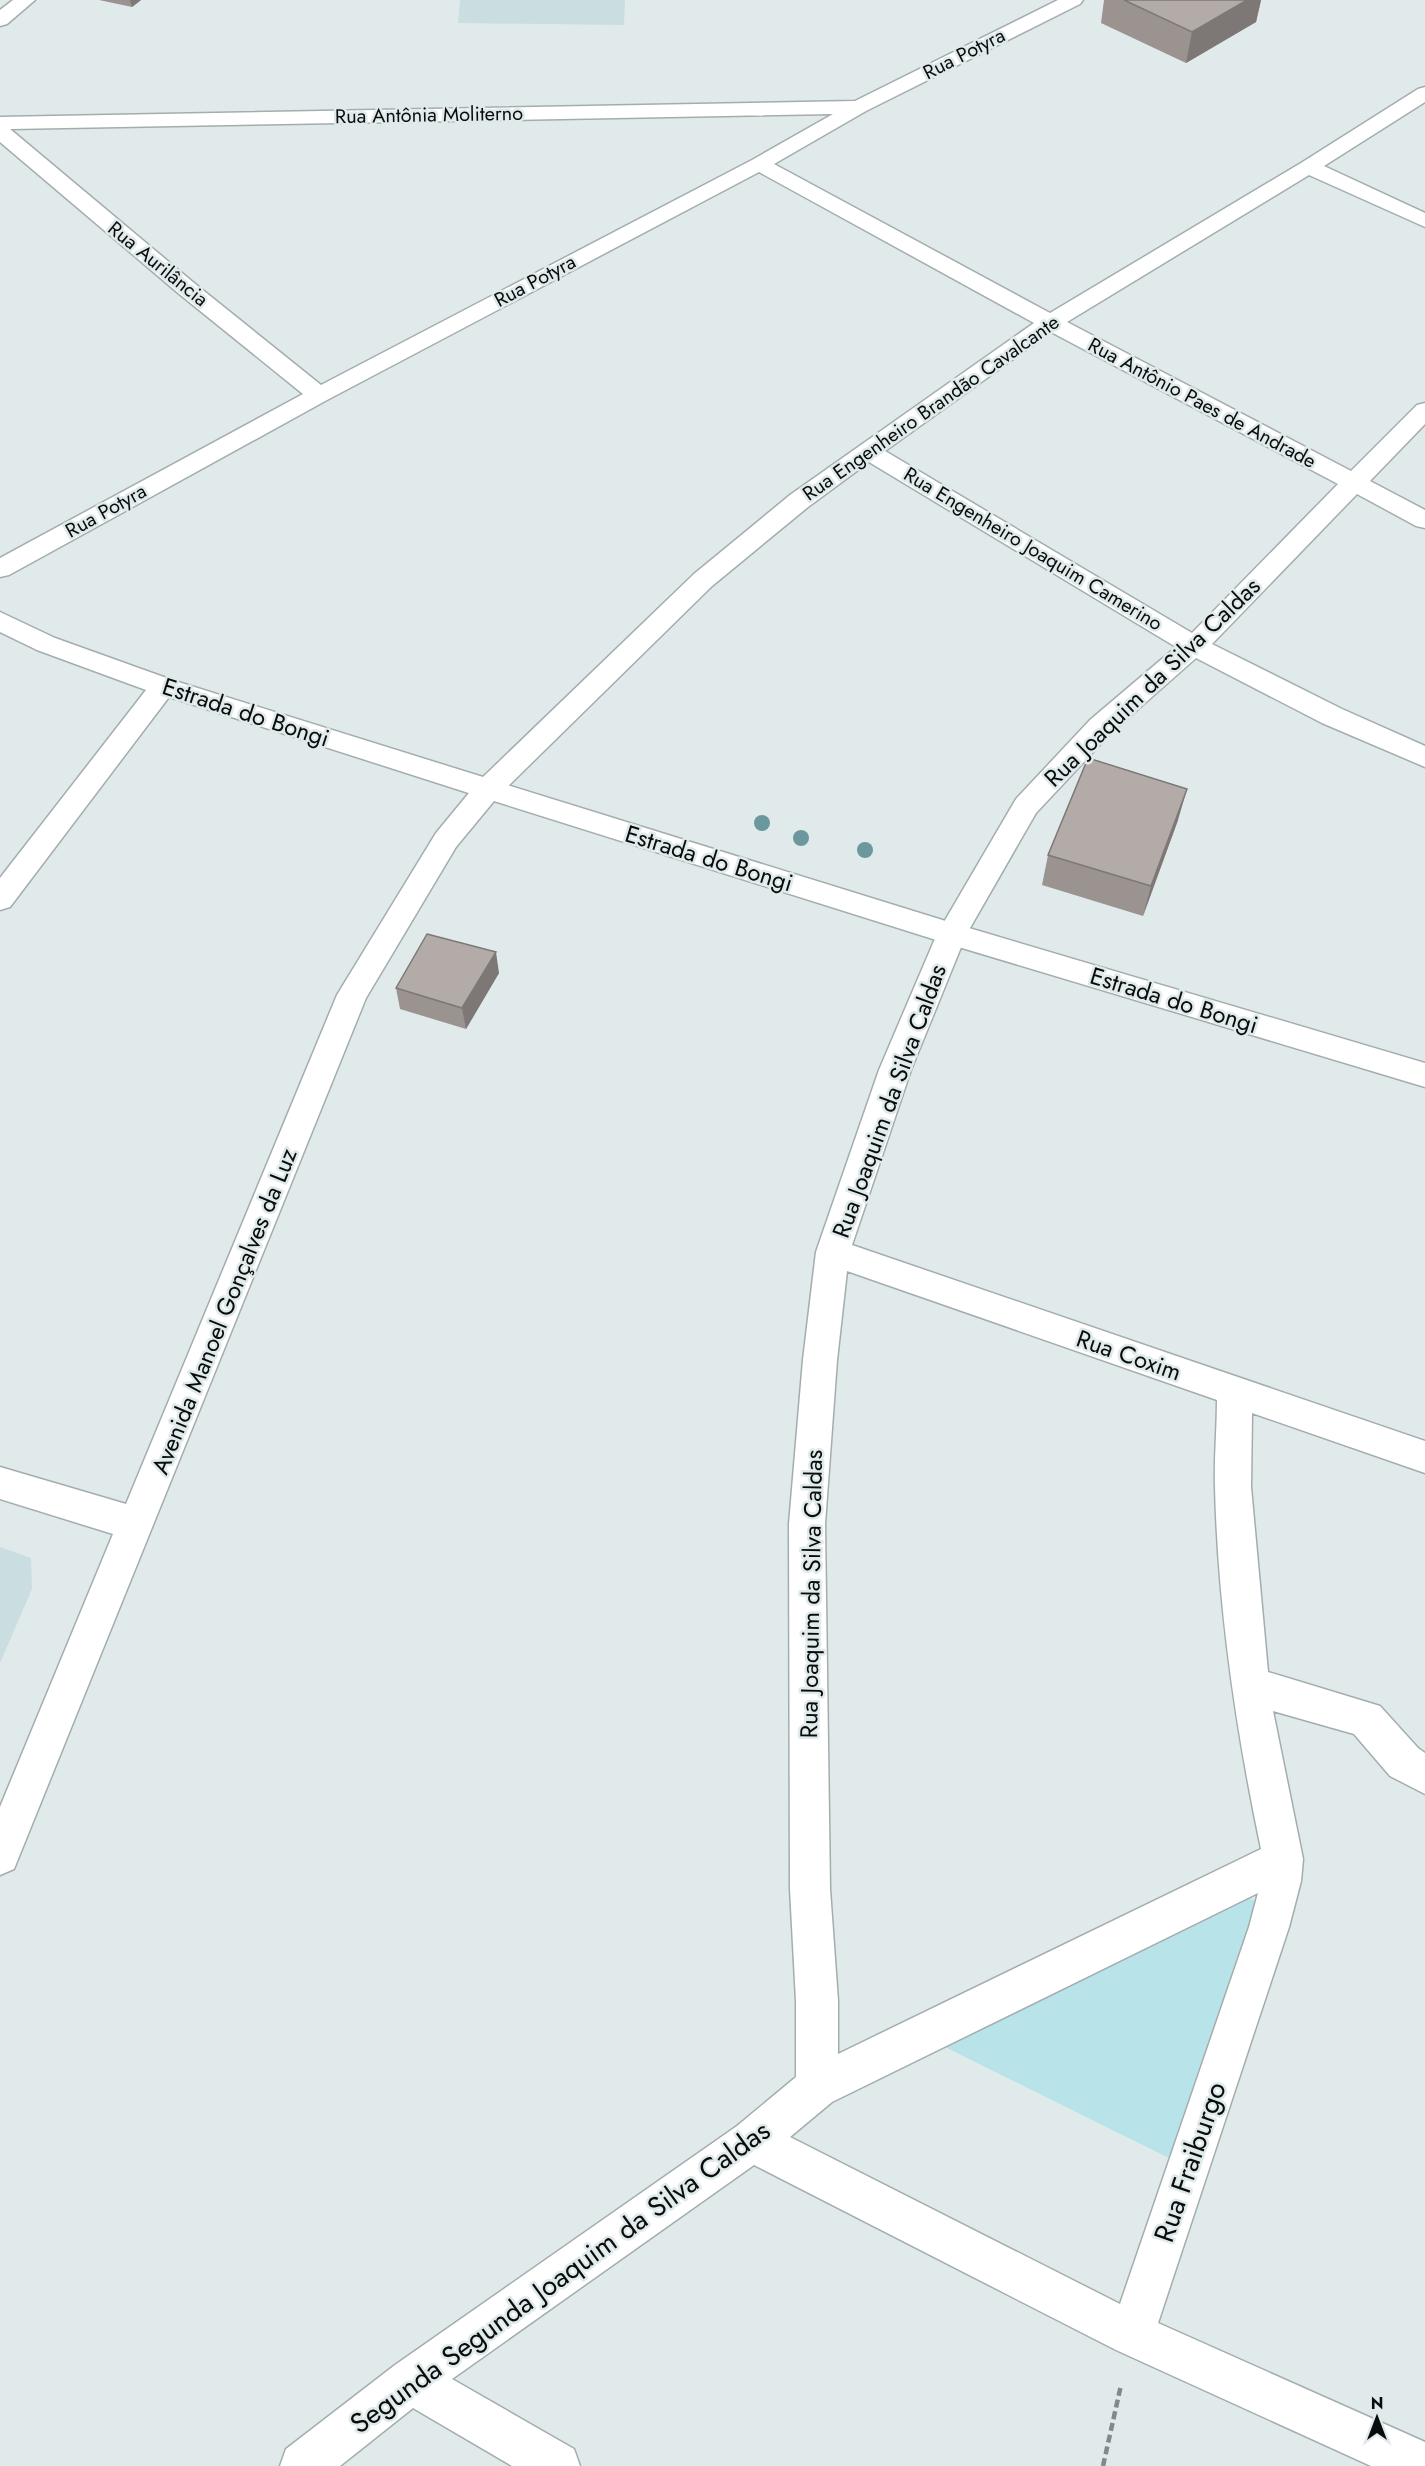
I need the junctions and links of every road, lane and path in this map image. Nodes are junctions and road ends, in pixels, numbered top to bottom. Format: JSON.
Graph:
{"nodes":[{"id":1,"x":25,"y":0,"type":"edge"},
{"id":2,"x":1073,"y":0,"type":"edge"},
{"id":3,"x":0,"y":20,"type":"edge"},
{"id":4,"x":1425,"y":93,"type":"edge"},
{"id":5,"x":859,"y":107,"type":"junction"},
{"id":6,"x":0,"y":123,"type":"edge"},
{"id":7,"x":0,"y":131,"type":"edge"},
{"id":8,"x":759,"y":164,"type":"junction"},
{"id":9,"x":1308,"y":167,"type":"junction"},
{"id":10,"x":1425,"y":221,"type":"edge"},
{"id":11,"x":1050,"y":322,"type":"junction"},
{"id":12,"x":319,"y":394,"type":"junction"},
{"id":13,"x":1425,"y":410,"type":"edge"},
{"id":14,"x":868,"y":451,"type":"junction"},
{"id":15,"x":1353,"y":482,"type":"junction"},
{"id":16,"x":1425,"y":520,"type":"edge"},
{"id":17,"x":0,"y":569,"type":"edge"},
{"id":18,"x":0,"y":621,"type":"edge"},
{"id":19,"x":1194,"y":646,"type":"junction"},
{"id":20,"x":163,"y":687,"type":"junction"},
{"id":21,"x":1425,"y":758,"type":"edge"},
{"id":22,"x":488,"y":789,"type":"junction"},
{"id":23,"x":0,"y":899,"type":"edge"},
{"id":24,"x":952,"y":934,"type":"junction"},
{"id":25,"x":1425,"y":1075,"type":"edge"},
{"id":26,"x":833,"y":1252,"type":"junction"},
{"id":27,"x":1235,"y":1391,"type":"junction"},
{"id":28,"x":1425,"y":1457,"type":"edge"},
{"id":29,"x":0,"y":1483,"type":"edge"},
{"id":30,"x":137,"y":1524,"type":"junction"},
{"id":31,"x":1250,"y":1686,"type":"junction"},
{"id":32,"x":1425,"y":1774,"type":"edge"},
{"id":33,"x":0,"y":1855,"type":"edge"},
{"id":34,"x":1283,"y":1859,"type":"junction"},
{"id":35,"x":817,"y":2087,"type":"junction"},
{"id":36,"x":752,"y":2141,"type":"junction"},
{"id":37,"x":1132,"y":2334,"type":"junction"},
{"id":38,"x":411,"y":2381,"type":"junction"},
{"id":39,"x":303,"y":2466,"type":"edge"},
{"id":40,"x":557,"y":2466,"type":"edge"},
{"id":41,"x":1102,"y":2466,"type":"edge"},
{"id":42,"x":1424,"y":2466,"type":"edge"}],
"edges":[{"from":1,"to":3,"type":"street"},
{"from":2,"to":5,"type":"street","name":"Rua Potyra"},
{"from":4,"to":9,"type":"street","name":"Rua Engenheiro Brandão Cavalcante"},
{"from":5,"to":6,"type":"street","name":"Rua Antônia Moliterno"},
{"from":5,"to":8,"type":"street","name":"Rua Potyra"},
{"from":7,"to":12,"type":"street","name":"Rua Aurilância"},
{"from":8,"to":11,"type":"street","name":"Rua Antônio Paes de Andrade"},
{"from":8,"to":12,"type":"street","name":"Rua Potyra"},
{"from":9,"to":10,"type":"street"},
{"from":9,"to":11,"type":"street","name":"Rua Engenheiro Brandão Cavalcante"},
{"from":11,"to":14,"type":"street","name":"Rua Engenheiro Brandão Cavalcante"},
{"from":11,"to":15,"type":"street","name":"Rua Antônio Paes de Andrade"},
{"from":12,"to":17,"type":"street","name":"Rua Potyra"},
{"from":13,"to":15,"type":"street","name":"Rua Joaquim da Silva Caldas"},
{"from":14,"to":19,"type":"street","name":"Rua Engenheiro Joaquim Camerino"},
{"from":14,"to":22,"type":"street","name":"Rua Engenheiro Brandão Cavalcante"},
{"from":15,"to":16,"type":"street","name":"Rua Antônio Paes de Andrade"},
{"from":15,"to":19,"type":"street","name":"Rua Joaquim da Silva Caldas"},
{"from":18,"to":20,"type":"street","name":"Estrada do Bongi"},
{"from":19,"to":21,"type":"street","name":"Rua Engenheiro Joaquim Camerino"},
{"from":19,"to":24,"type":"street","name":"Rua Joaquim da Silva Caldas"},
{"from":20,"to":22,"type":"street","name":"Estrada do Bongi"},
{"from":20,"to":23,"type":"street"},
{"from":22,"to":24,"type":"street","name":"Estrada do Bongi"},
{"from":22,"to":30,"type":"street","name":"Avenida Manoel Gonçalves da Luz"},
{"from":24,"to":25,"type":"street","name":"Estrada do Bongi"},
{"from":24,"to":26,"type":"street","name":"Rua Joaquim da Silva Caldas"},
{"from":26,"to":27,"type":"street","name":"Rua Coxim"},
{"from":26,"to":35,"type":"street","name":"Rua Joaquim da Silva Caldas"},
{"from":27,"to":28,"type":"street","name":"Rua Coxim"},
{"from":27,"to":31,"type":"street","name":"Rua Fraiburgo"},
{"from":29,"to":30,"type":"street"},
{"from":30,"to":33,"type":"street","name":"Avenida Manoel Gonçalves da Luz"},
{"from":31,"to":32,"type":"street"},
{"from":31,"to":34,"type":"street","name":"Rua Fraiburgo"},
{"from":34,"to":35,"type":"street","name":"Segunda Segunda Joaquim da Silva Caldas"},
{"from":34,"to":37,"type":"street","name":"Rua Fraiburgo"},
{"from":35,"to":36,"type":"street","name":"Segunda Segunda Joaquim da Silva Caldas"},
{"from":36,"to":37,"type":"street"},
{"from":36,"to":38,"type":"street","name":"Segunda Segunda Joaquim da Silva Caldas"},
{"from":37,"to":41,"type":"path"},
{"from":37,"to":42,"type":"street"},
{"from":38,"to":39,"type":"street","name":"Segunda Segunda Joaquim da Silva Caldas"},
{"from":38,"to":40,"type":"street"}]}
